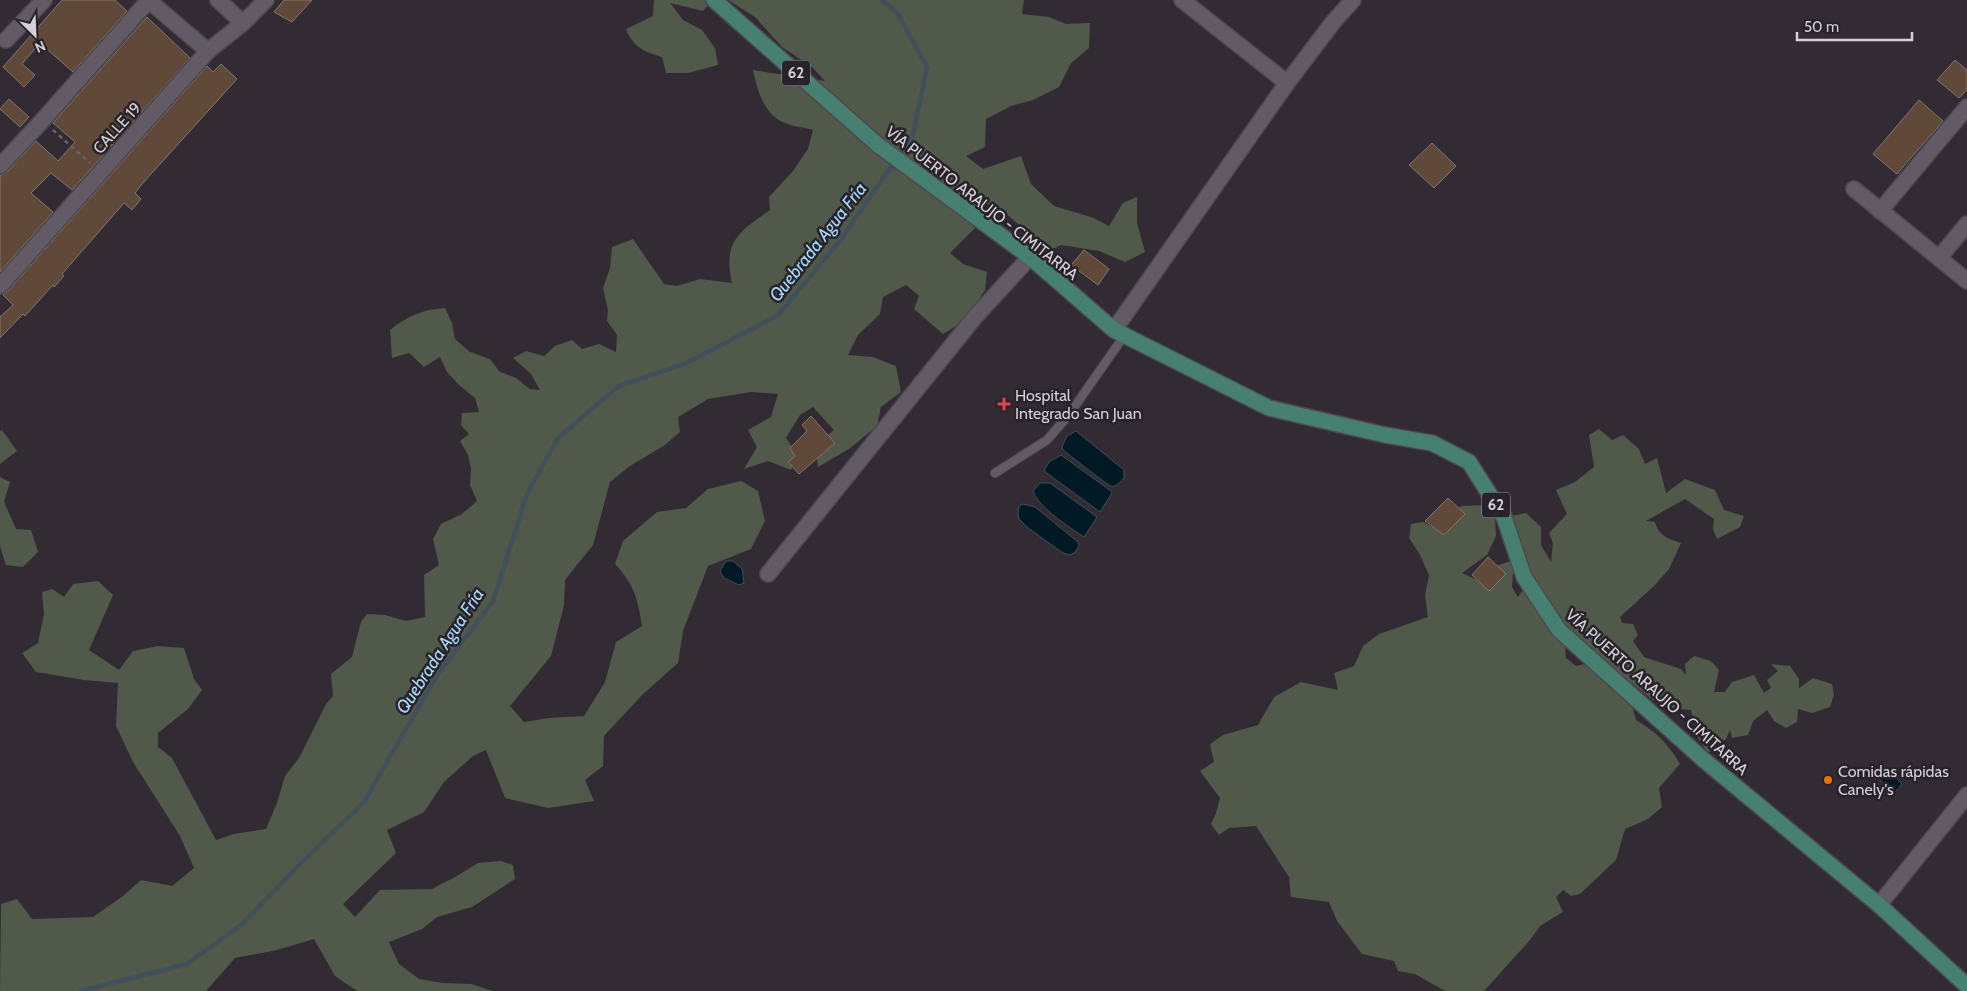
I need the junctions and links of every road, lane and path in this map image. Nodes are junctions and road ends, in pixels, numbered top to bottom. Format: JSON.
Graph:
{"nodes":[{"id":1,"x":44,"y":0,"type":"edge"},
{"id":2,"x":148,"y":0,"type":"edge"},
{"id":3,"x":218,"y":0,"type":"edge"},
{"id":4,"x":266,"y":0,"type":"edge"},
{"id":5,"x":714,"y":0,"type":"edge"},
{"id":6,"x":1182,"y":0,"type":"edge"},
{"id":7,"x":1353,"y":0,"type":"edge"},
{"id":8,"x":244,"y":23,"type":"junction"},
{"id":9,"x":6,"y":40,"type":"dead end"},
{"id":10,"x":208,"y":51,"type":"junction"},
{"id":11,"x":1287,"y":83,"type":"junction"},
{"id":12,"x":1967,"y":107,"type":"edge"},
{"id":13,"x":42,"y":121,"type":"junction"},
{"id":14,"x":0,"y":166,"type":"edge"},
{"id":15,"x":101,"y":172,"type":"junction"},
{"id":16,"x":1854,"y":189,"type":"dead end"},
{"id":17,"x":1880,"y":211,"type":"junction"},
{"id":18,"x":1967,"y":224,"type":"edge"},
{"id":19,"x":1030,"y":257,"type":"junction"},
{"id":20,"x":1939,"y":258,"type":"junction"},
{"id":21,"x":1967,"y":280,"type":"edge"},
{"id":22,"x":0,"y":286,"type":"edge"},
{"id":23,"x":1119,"y":333,"type":"junction"},
{"id":24,"x":995,"y":473,"type":"dead end"},
{"id":25,"x":768,"y":574,"type":"dead end"},
{"id":26,"x":1967,"y":795,"type":"edge"},
{"id":27,"x":1879,"y":905,"type":"junction"},
{"id":28,"x":1967,"y":986,"type":"edge"}],
"edges":[{"from":1,"to":9,"type":"street"},
{"from":2,"to":10,"type":"street"},
{"from":2,"to":13,"type":"street"},
{"from":3,"to":8,"type":"street"},
{"from":4,"to":8,"type":"street","name":"CALLE 19"},
{"from":5,"to":19,"type":"main road","name":"VÍA PUERTO ARAUJO - CIMITARRA","number":"62"},
{"from":6,"to":11,"type":"street"},
{"from":7,"to":11,"type":"street"},
{"from":8,"to":10,"type":"street","name":"CALLE 19"},
{"from":10,"to":15,"type":"street","name":"CALLE 19"},
{"from":11,"to":23,"type":"street"},
{"from":12,"to":17,"type":"street"},
{"from":13,"to":14,"type":"street"},
{"from":13,"to":15,"type":"path"},
{"from":15,"to":22,"type":"street","name":"CALLE 19"},
{"from":16,"to":17,"type":"street"},
{"from":17,"to":20,"type":"street"},
{"from":18,"to":20,"type":"street"},
{"from":19,"to":23,"type":"main road","name":"VÍA PUERTO ARAUJO - CIMITARRA","number":"62"},
{"from":19,"to":25,"type":"street"},
{"from":20,"to":21,"type":"street"},
{"from":23,"to":24,"type":"lane"},
{"from":23,"to":27,"type":"main road","name":"VÍA PUERTO ARAUJO - CIMITARRA","number":"62"},
{"from":26,"to":27,"type":"street"},
{"from":27,"to":28,"type":"main road","name":"VÍA PUERTO ARAUJO - CIMITARRA","number":"62"}]}
